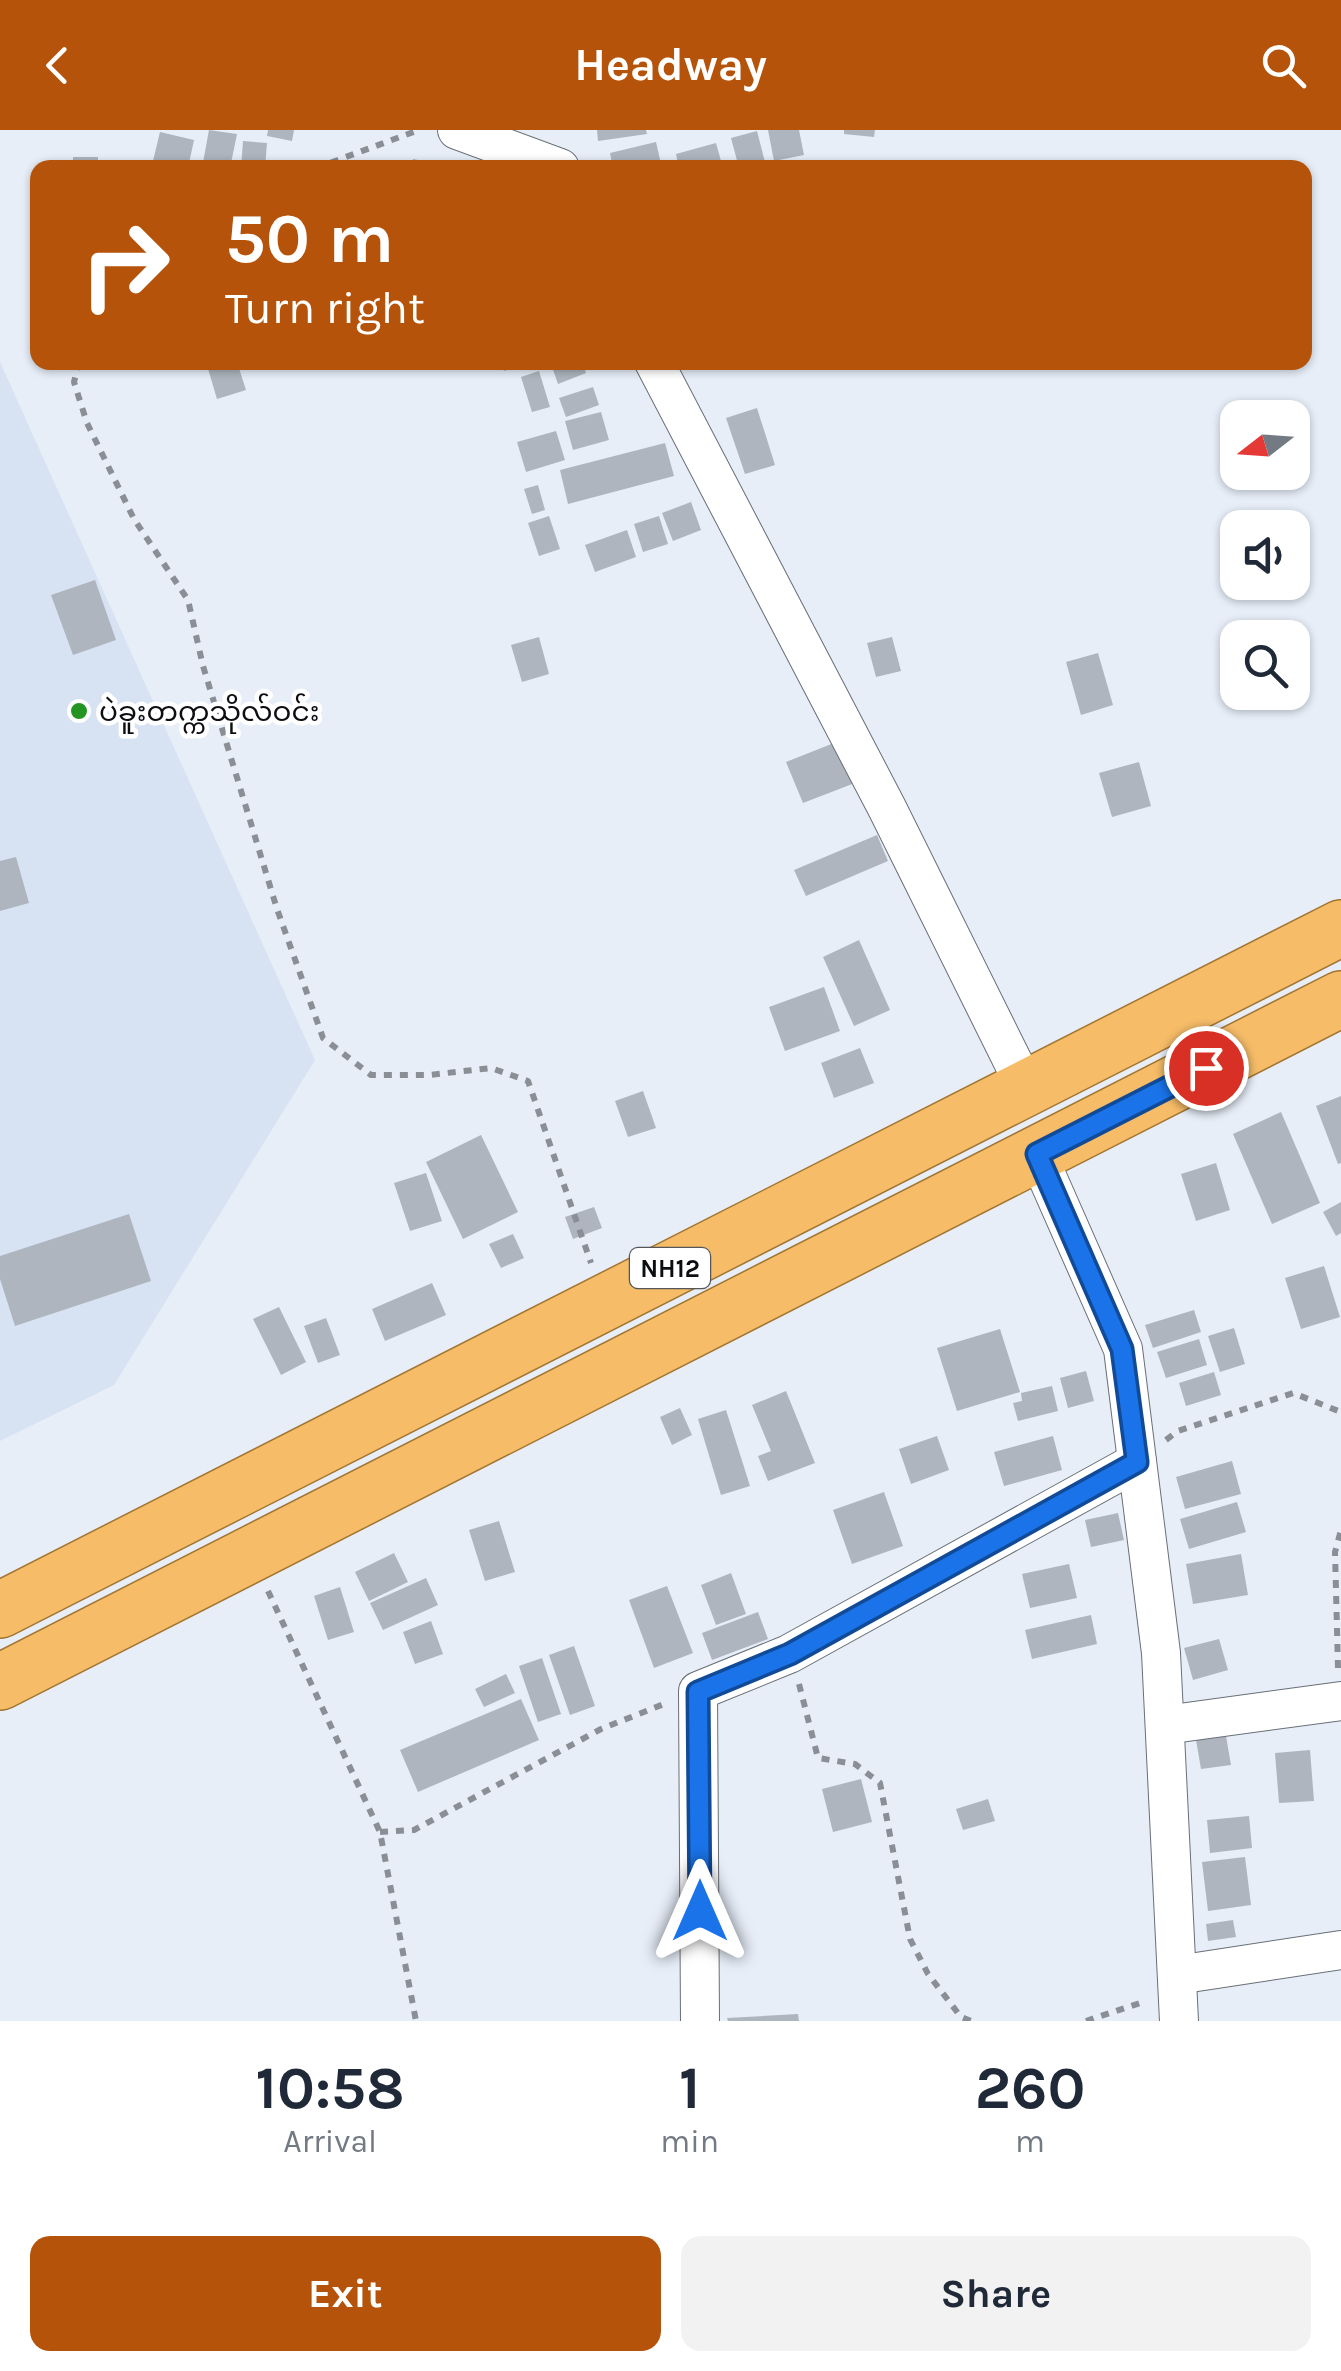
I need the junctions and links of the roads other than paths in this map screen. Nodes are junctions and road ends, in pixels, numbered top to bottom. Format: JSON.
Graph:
{"nodes":[{"id":1,"x":457,"y":130,"type":"edge"},
{"id":2,"x":538,"y":160,"type":"edge"},
{"id":3,"x":658,"y":370,"type":"edge"},
{"id":4,"x":1341,"y":928,"type":"edge"},
{"id":5,"x":1341,"y":999,"type":"edge"},
{"id":6,"x":1026,"y":1088,"type":"junction"},
{"id":7,"x":1037,"y":1154,"type":"junction"},
{"id":8,"x":1137,"y":1462,"type":"junction"},
{"id":9,"x":0,"y":1610,"type":"edge"},
{"id":10,"x":0,"y":1682,"type":"edge"},
{"id":11,"x":1340,"y":1701,"type":"edge"},
{"id":12,"x":1165,"y":1725,"type":"junction"},
{"id":13,"x":1341,"y":1950,"type":"edge"},
{"id":14,"x":1177,"y":1975,"type":"junction"},
{"id":15,"x":700,"y":2021,"type":"edge"},
{"id":16,"x":1179,"y":2021,"type":"edge"}],
"edges":[{"from":1,"to":2,"type":"street"},
{"from":3,"to":6,"type":"street"},
{"from":4,"to":6,"type":"highway","number":"NH12"},
{"from":5,"to":7,"type":"highway","number":"NH12"},
{"from":6,"to":9,"type":"highway","number":"NH12"},
{"from":7,"to":8,"type":"street"},
{"from":7,"to":10,"type":"highway","number":"NH12"},
{"from":8,"to":12,"type":"street"},
{"from":8,"to":15,"type":"street"},
{"from":11,"to":12,"type":"street"},
{"from":12,"to":14,"type":"street"},
{"from":13,"to":14,"type":"street"},
{"from":14,"to":16,"type":"street"}]}
